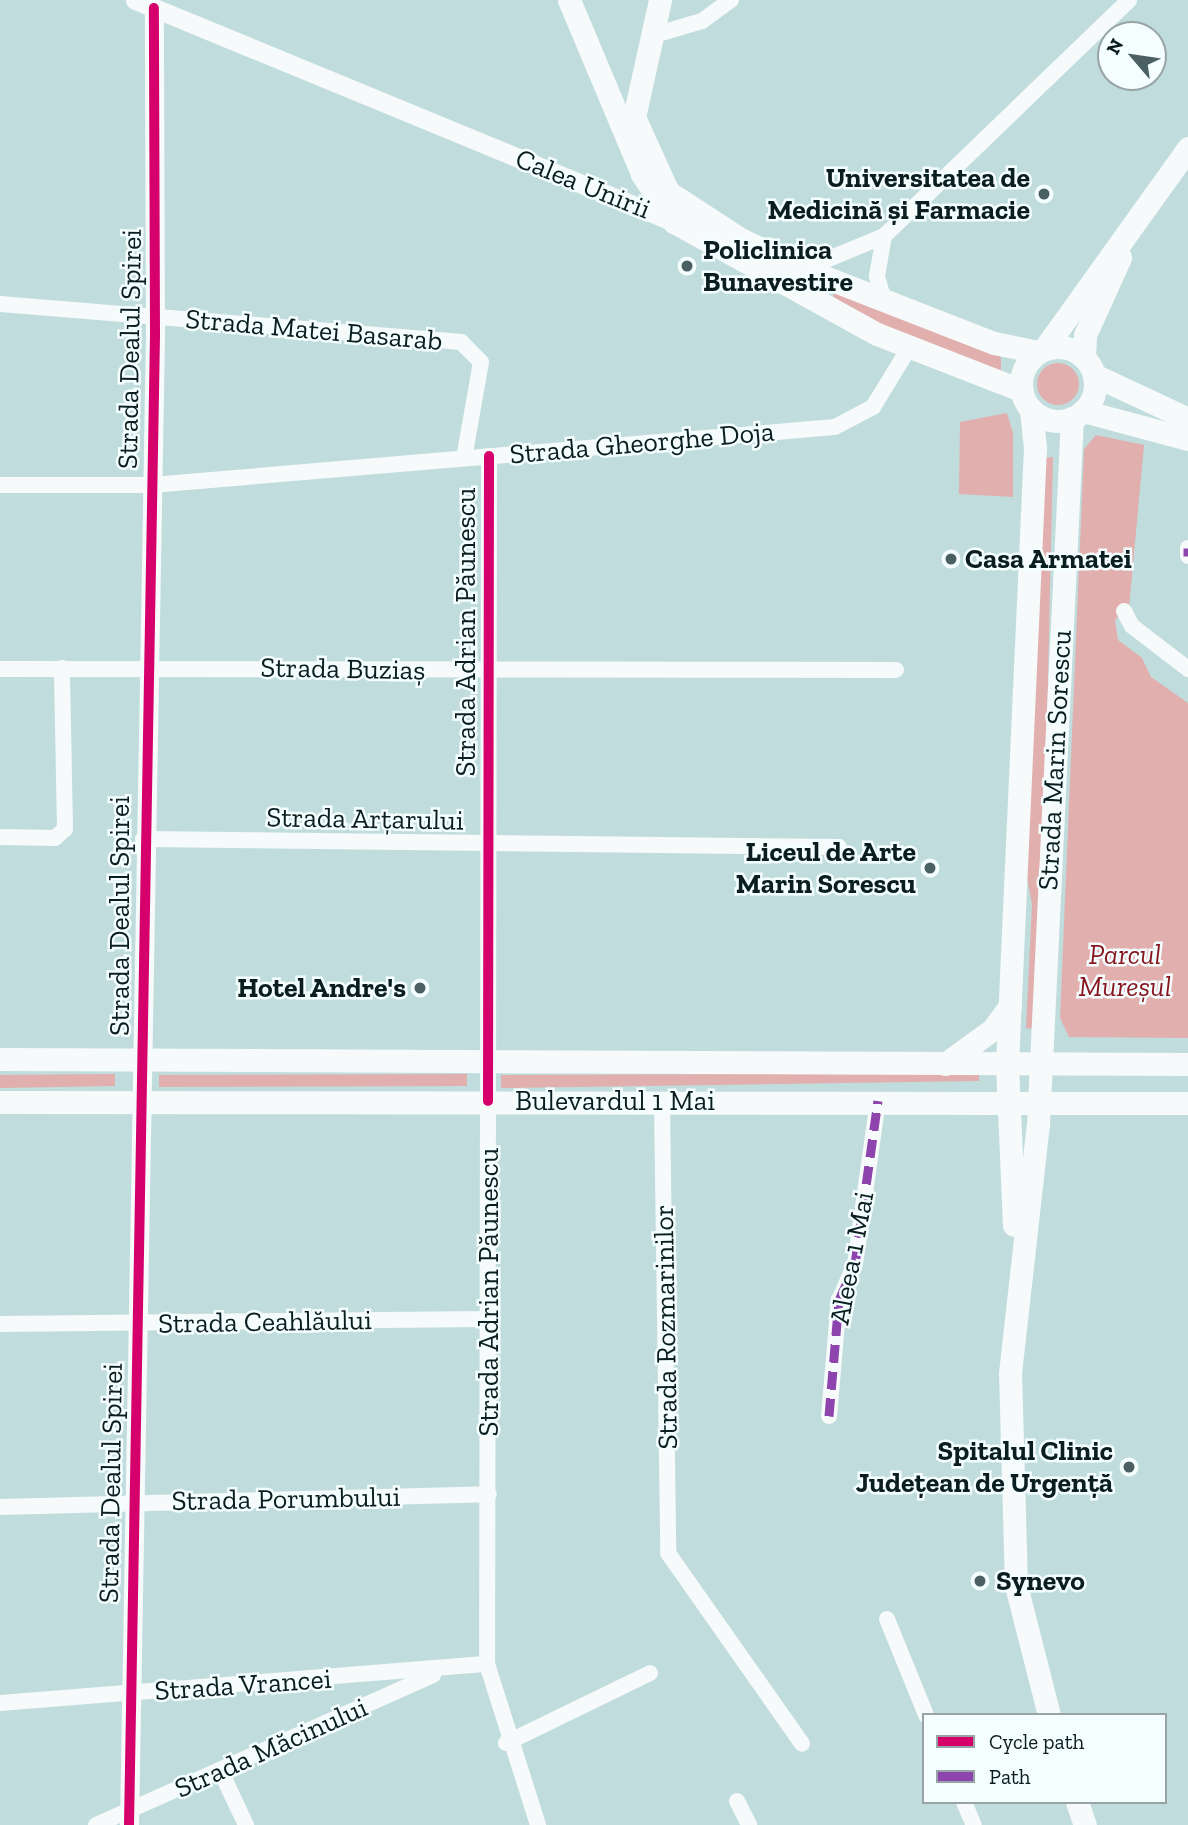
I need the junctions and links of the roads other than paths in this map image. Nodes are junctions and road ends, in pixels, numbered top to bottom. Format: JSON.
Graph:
{"nodes":[{"id":1,"x":135,"y":0,"type":"edge"},
{"id":2,"x":569,"y":0,"type":"edge"},
{"id":3,"x":660,"y":0,"type":"edge"},
{"id":4,"x":731,"y":0,"type":"edge"},
{"id":5,"x":1129,"y":0,"type":"edge"},
{"id":6,"x":154,"y":8,"type":"junction"},
{"id":7,"x":651,"y":36,"type":"junction"},
{"id":8,"x":1188,"y":148,"type":"edge"},
{"id":9,"x":680,"y":215,"type":"junction"},
{"id":10,"x":884,"y":236,"type":"junction"},
{"id":11,"x":1125,"y":244,"type":"junction"},
{"id":12,"x":804,"y":269,"type":"junction"},
{"id":13,"x":884,"y":301,"type":"junction"},
{"id":14,"x":0,"y":304,"type":"edge"},
{"id":15,"x":155,"y":317,"type":"junction"},
{"id":16,"x":909,"y":348,"type":"junction"},
{"id":17,"x":1042,"y":350,"type":"junction"},
{"id":18,"x":1089,"y":365,"type":"junction"},
{"id":19,"x":1026,"y":400,"type":"junction"},
{"id":20,"x":1078,"y":415,"type":"junction"},
{"id":21,"x":1188,"y":419,"type":"edge"},
{"id":22,"x":1188,"y":439,"type":"edge"},
{"id":23,"x":489,"y":456,"type":"junction"},
{"id":24,"x":464,"y":458,"type":"junction"},
{"id":25,"x":0,"y":485,"type":"edge"},
{"id":26,"x":152,"y":485,"type":"junction"},
{"id":27,"x":1188,"y":548,"type":"edge"},
{"id":28,"x":1188,"y":556,"type":"edge"},
{"id":29,"x":1124,"y":611,"type":"dead end"},
{"id":30,"x":62,"y":668,"type":"junction"},
{"id":31,"x":145,"y":668,"type":"junction"},
{"id":32,"x":1188,"y":669,"type":"edge"},
{"id":33,"x":0,"y":670,"type":"edge"},
{"id":34,"x":896,"y":670,"type":"dead end"},
{"id":35,"x":491,"y":671,"type":"junction"},
{"id":36,"x":0,"y":837,"type":"edge"},
{"id":37,"x":143,"y":839,"type":"junction"},
{"id":38,"x":488,"y":843,"type":"junction"},
{"id":39,"x":839,"y":846,"type":"dead end"},
{"id":40,"x":1010,"y":1006,"type":"junction"},
{"id":41,"x":0,"y":1059,"type":"edge"},
{"id":42,"x":142,"y":1060,"type":"junction"},
{"id":43,"x":488,"y":1061,"type":"junction"},
{"id":44,"x":945,"y":1064,"type":"junction"},
{"id":45,"x":1007,"y":1064,"type":"junction"},
{"id":46,"x":1040,"y":1064,"type":"junction"},
{"id":47,"x":1188,"y":1064,"type":"edge"},
{"id":48,"x":488,"y":1101,"type":"junction"},
{"id":49,"x":878,"y":1101,"type":"junction"},
{"id":50,"x":0,"y":1102,"type":"edge"},
{"id":51,"x":141,"y":1102,"type":"junction"},
{"id":52,"x":662,"y":1102,"type":"junction"},
{"id":53,"x":1007,"y":1102,"type":"junction"},
{"id":54,"x":1039,"y":1102,"type":"junction"},
{"id":55,"x":1188,"y":1103,"type":"edge"},
{"id":56,"x":1017,"y":1271,"type":"junction"},
{"id":57,"x":488,"y":1319,"type":"junction"},
{"id":58,"x":136,"y":1323,"type":"junction"},
{"id":59,"x":0,"y":1325,"type":"edge"},
{"id":60,"x":830,"y":1416,"type":"dead end"},
{"id":61,"x":489,"y":1494,"type":"junction"},
{"id":62,"x":134,"y":1502,"type":"junction"},
{"id":63,"x":0,"y":1507,"type":"edge"},
{"id":64,"x":887,"y":1619,"type":"dead end"},
{"id":65,"x":487,"y":1664,"type":"junction"},
{"id":66,"x":444,"y":1669,"type":"junction"},
{"id":67,"x":650,"y":1673,"type":"dead end"},
{"id":68,"x":129,"y":1694,"type":"junction"},
{"id":69,"x":0,"y":1703,"type":"edge"},
{"id":70,"x":925,"y":1713,"type":"edge"},
{"id":71,"x":1048,"y":1713,"type":"edge"},
{"id":72,"x":506,"y":1743,"type":"junction"},
{"id":73,"x":802,"y":1744,"type":"dead end"},
{"id":74,"x":221,"y":1772,"type":"junction"},
{"id":75,"x":737,"y":1801,"type":"dead end"},
{"id":76,"x":965,"y":1804,"type":"edge"},
{"id":77,"x":1078,"y":1804,"type":"edge"},
{"id":78,"x":129,"y":1818,"type":"edge"},
{"id":79,"x":96,"y":1825,"type":"edge"},
{"id":80,"x":246,"y":1825,"type":"edge"},
{"id":81,"x":538,"y":1825,"type":"edge"},
{"id":82,"x":749,"y":1825,"type":"edge"},
{"id":83,"x":974,"y":1825,"type":"edge"},
{"id":84,"x":1085,"y":1825,"type":"edge"}],
"edges":[{"from":1,"to":6,"type":"street","name":"Calea Unirii"},
{"from":2,"to":9,"type":"main road"},
{"from":3,"to":7,"type":"main road"},
{"from":4,"to":7,"type":"street"},
{"from":5,"to":10,"type":"street"},
{"from":6,"to":9,"type":"street","name":"Calea Unirii"},
{"from":6,"to":15,"type":"street","name":"Strada Dealul Spirei"},
{"from":7,"to":9,"type":"main road"},
{"from":8,"to":11,"type":"main road"},
{"from":9,"to":12,"type":"main road","name":"Calea Unirii"},
{"from":9,"to":16,"type":"main road","name":"Calea Unirii"},
{"from":10,"to":12,"type":"street"},
{"from":10,"to":13,"type":"street"},
{"from":11,"to":17,"type":"main road"},
{"from":11,"to":18,"type":"main road"},
{"from":12,"to":13,"type":"main road","name":"Calea Unirii"},
{"from":13,"to":17,"type":"main road","name":"Calea Unirii"},
{"from":14,"to":15,"type":"street","name":"Strada Matei Basarab"},
{"from":15,"to":24,"type":"street","name":"Strada Matei Basarab"},
{"from":15,"to":26,"type":"street","name":"Strada Dealul Spirei"},
{"from":16,"to":19,"type":"main road","name":"Calea Unirii"},
{"from":16,"to":23,"type":"street","name":"Strada Gheorghe Doja"},
{"from":17,"to":18,"type":"main road"},
{"from":17,"to":19,"type":"main road"},
{"from":18,"to":20,"type":"main road"},
{"from":18,"to":21,"type":"main road"},
{"from":19,"to":20,"type":"main road"},
{"from":19,"to":40,"type":"main road","name":"Strada Marin Sorescu"},
{"from":20,"to":22,"type":"main road"},
{"from":20,"to":46,"type":"main road","name":"Strada Marin Sorescu"},
{"from":23,"to":24,"type":"street","name":"Strada Gheorghe Doja"},
{"from":23,"to":35,"type":"street","name":"Strada Adrian Păunescu"},
{"from":24,"to":26,"type":"street","name":"Strada Gheorghe Doja"},
{"from":25,"to":26,"type":"street","name":"Strada Gheorghe Doja"},
{"from":26,"to":31,"type":"street","name":"Strada Dealul Spirei"},
{"from":27,"to":28,"type":"street"},
{"from":29,"to":32,"type":"street"},
{"from":30,"to":31,"type":"street","name":"Strada Buziaș"},
{"from":30,"to":33,"type":"street","name":"Strada Buziaș"},
{"from":30,"to":36,"type":"street"},
{"from":31,"to":35,"type":"street","name":"Strada Buziaș"},
{"from":31,"to":37,"type":"street","name":"Strada Dealul Spirei"},
{"from":34,"to":35,"type":"street","name":"Strada Buziaș"},
{"from":35,"to":38,"type":"street","name":"Strada Adrian Păunescu"},
{"from":37,"to":38,"type":"street","name":"Strada Arțarului"},
{"from":37,"to":42,"type":"street","name":"Strada Dealul Spirei"},
{"from":38,"to":39,"type":"street","name":"Strada Arțarului"},
{"from":38,"to":43,"type":"street","name":"Strada Adrian Păunescu"},
{"from":40,"to":44,"type":"main road"},
{"from":40,"to":45,"type":"main road","name":"Strada Marin Sorescu"},
{"from":41,"to":42,"type":"main road","name":"Bulevardul 1 Mai"},
{"from":42,"to":43,"type":"main road","name":"Bulevardul 1 Mai"},
{"from":42,"to":51,"type":"street","name":"Strada Dealul Spirei"},
{"from":43,"to":44,"type":"main road","name":"Bulevardul 1 Mai"},
{"from":43,"to":48,"type":"street","name":"Strada Adrian Păunescu"},
{"from":44,"to":45,"type":"main road","name":"Bulevardul 1 Mai"},
{"from":45,"to":46,"type":"main road","name":"Bulevardul 1 Mai"},
{"from":45,"to":53,"type":"main road","name":"Strada Marin Sorescu"},
{"from":46,"to":47,"type":"main road","name":"Bulevardul 1 Mai"},
{"from":46,"to":54,"type":"main road","name":"Strada Marin Sorescu"},
{"from":48,"to":51,"type":"main road","name":"Bulevardul 1 Mai"},
{"from":48,"to":52,"type":"main road","name":"Bulevardul 1 Mai"},
{"from":48,"to":57,"type":"street","name":"Strada Adrian Păunescu"},
{"from":49,"to":52,"type":"main road","name":"Bulevardul 1 Mai"},
{"from":49,"to":53,"type":"main road","name":"Bulevardul 1 Mai"},
{"from":49,"to":60,"type":"street","name":"Aleea 1 Mai"},
{"from":50,"to":51,"type":"main road","name":"Bulevardul 1 Mai"},
{"from":51,"to":58,"type":"street","name":"Strada Dealul Spirei"},
{"from":52,"to":73,"type":"street","name":"Strada Rozmarinilor"},
{"from":53,"to":54,"type":"main road","name":"Bulevardul 1 Mai"},
{"from":53,"to":56,"type":"main road","name":"Strada Marin Sorescu"},
{"from":54,"to":55,"type":"main road","name":"Bulevardul 1 Mai"},
{"from":54,"to":56,"type":"main road","name":"Strada Marin Sorescu"},
{"from":56,"to":71,"type":"main road"},
{"from":57,"to":58,"type":"street","name":"Strada Ceahlăului"},
{"from":57,"to":61,"type":"street","name":"Strada Adrian Păunescu"},
{"from":58,"to":59,"type":"street","name":"Strada Ceahlăului"},
{"from":58,"to":62,"type":"street","name":"Strada Dealul Spirei"},
{"from":61,"to":62,"type":"street","name":"Strada Porumbului"},
{"from":61,"to":65,"type":"street","name":"Strada Adrian Păunescu"},
{"from":62,"to":63,"type":"street","name":"Strada Porumbului"},
{"from":62,"to":68,"type":"street","name":"Strada Dealul Spirei"},
{"from":64,"to":70,"type":"street"},
{"from":65,"to":66,"type":"street","name":"Strada Vrancei"},
{"from":65,"to":72,"type":"street","name":"Strada Adrian Păunescu"},
{"from":66,"to":68,"type":"street","name":"Strada Vrancei"},
{"from":66,"to":74,"type":"street","name":"Strada Măcinului"},
{"from":67,"to":72,"type":"street"},
{"from":68,"to":69,"type":"street","name":"Strada Vrancei"},
{"from":68,"to":78,"type":"street","name":"Strada Dealul Spirei"},
{"from":72,"to":81,"type":"street","name":"Strada Adrian Păunescu"},
{"from":74,"to":78,"type":"street","name":"Strada Măcinului"},
{"from":74,"to":80,"type":"street"},
{"from":75,"to":82,"type":"street"},
{"from":76,"to":83,"type":"street"},
{"from":77,"to":84,"type":"main road"},
{"from":78,"to":79,"type":"street","name":"Strada Măcinului"}]}
